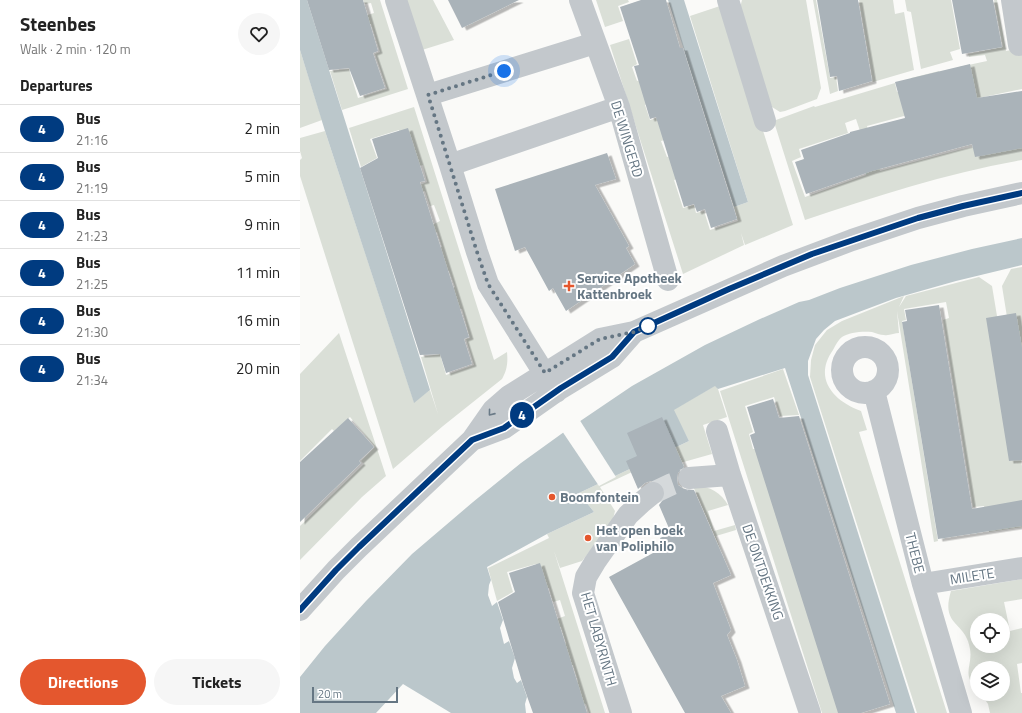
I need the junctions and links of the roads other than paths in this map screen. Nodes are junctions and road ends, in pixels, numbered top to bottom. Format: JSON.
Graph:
{"nodes":[{"id":1,"x":396,"y":0,"type":"edge"},
{"id":2,"x":580,"y":0,"type":"edge"},
{"id":3,"x":728,"y":0,"type":"edge"},
{"id":4,"x":1012,"y":0,"type":"edge"},
{"id":5,"x":595,"y":43,"type":"junction"},
{"id":6,"x":1019,"y":44,"type":"dead end"},
{"id":7,"x":428,"y":95,"type":"junction"},
{"id":8,"x":619,"y":107,"type":"junction"},
{"id":9,"x":765,"y":121,"type":"dead end"},
{"id":10,"x":450,"y":165,"type":"junction"},
{"id":11,"x":1022,"y":193,"type":"edge"},
{"id":12,"x":668,"y":280,"type":"dead end"},
{"id":13,"x":634,"y":332,"type":"junction"},
{"id":14,"x":545,"y":373,"type":"junction"},
{"id":15,"x":874,"y":391,"type":"dead end"},
{"id":16,"x":556,"y":392,"type":"junction"},
{"id":17,"x":717,"y":431,"type":"dead end"},
{"id":18,"x":472,"y":440,"type":"junction"},
{"id":19,"x":730,"y":475,"type":"junction"},
{"id":20,"x":689,"y":478,"type":"tunnel mouth"},
{"id":21,"x":653,"y":493,"type":"tunnel mouth"},
{"id":22,"x":1022,"y":568,"type":"edge"},
{"id":23,"x":923,"y":584,"type":"junction"},
{"id":24,"x":300,"y":610,"type":"edge"},
{"id":25,"x":621,"y":713,"type":"edge"},
{"id":26,"x":810,"y":713,"type":"edge"},
{"id":27,"x":961,"y":713,"type":"edge"}],
"edges":[{"from":1,"to":7,"type":"street"},
{"from":2,"to":5,"type":"street","name":"DE WINGERD"},
{"from":3,"to":9,"type":"street"},
{"from":4,"to":6,"type":"street"},
{"from":5,"to":7,"type":"street"},
{"from":5,"to":8,"type":"street","name":"DE WINGERD"},
{"from":7,"to":10,"type":"street"},
{"from":8,"to":10,"type":"street"},
{"from":8,"to":12,"type":"street","name":"DE WINGERD"},
{"from":10,"to":14,"type":"street"},
{"from":11,"to":13,"type":"street"},
{"from":13,"to":14,"type":"street"},
{"from":13,"to":16,"type":"street"},
{"from":14,"to":16,"type":"street"},
{"from":14,"to":18,"type":"street","one_way":true},
{"from":15,"to":23,"type":"street","name":"THEBE"},
{"from":16,"to":18,"type":"street"},
{"from":17,"to":19,"type":"street","name":"DE ONTDEKKING"},
{"from":18,"to":24,"type":"street"},
{"from":19,"to":20,"type":"street"},
{"from":19,"to":26,"type":"street","name":"DE ONTDEKKING"},
{"from":21,"to":25,"type":"street","name":"HET LABYRINTH"},
{"from":22,"to":23,"type":"street","name":"MILETE"},
{"from":23,"to":27,"type":"street","name":"THEBE"}]}
